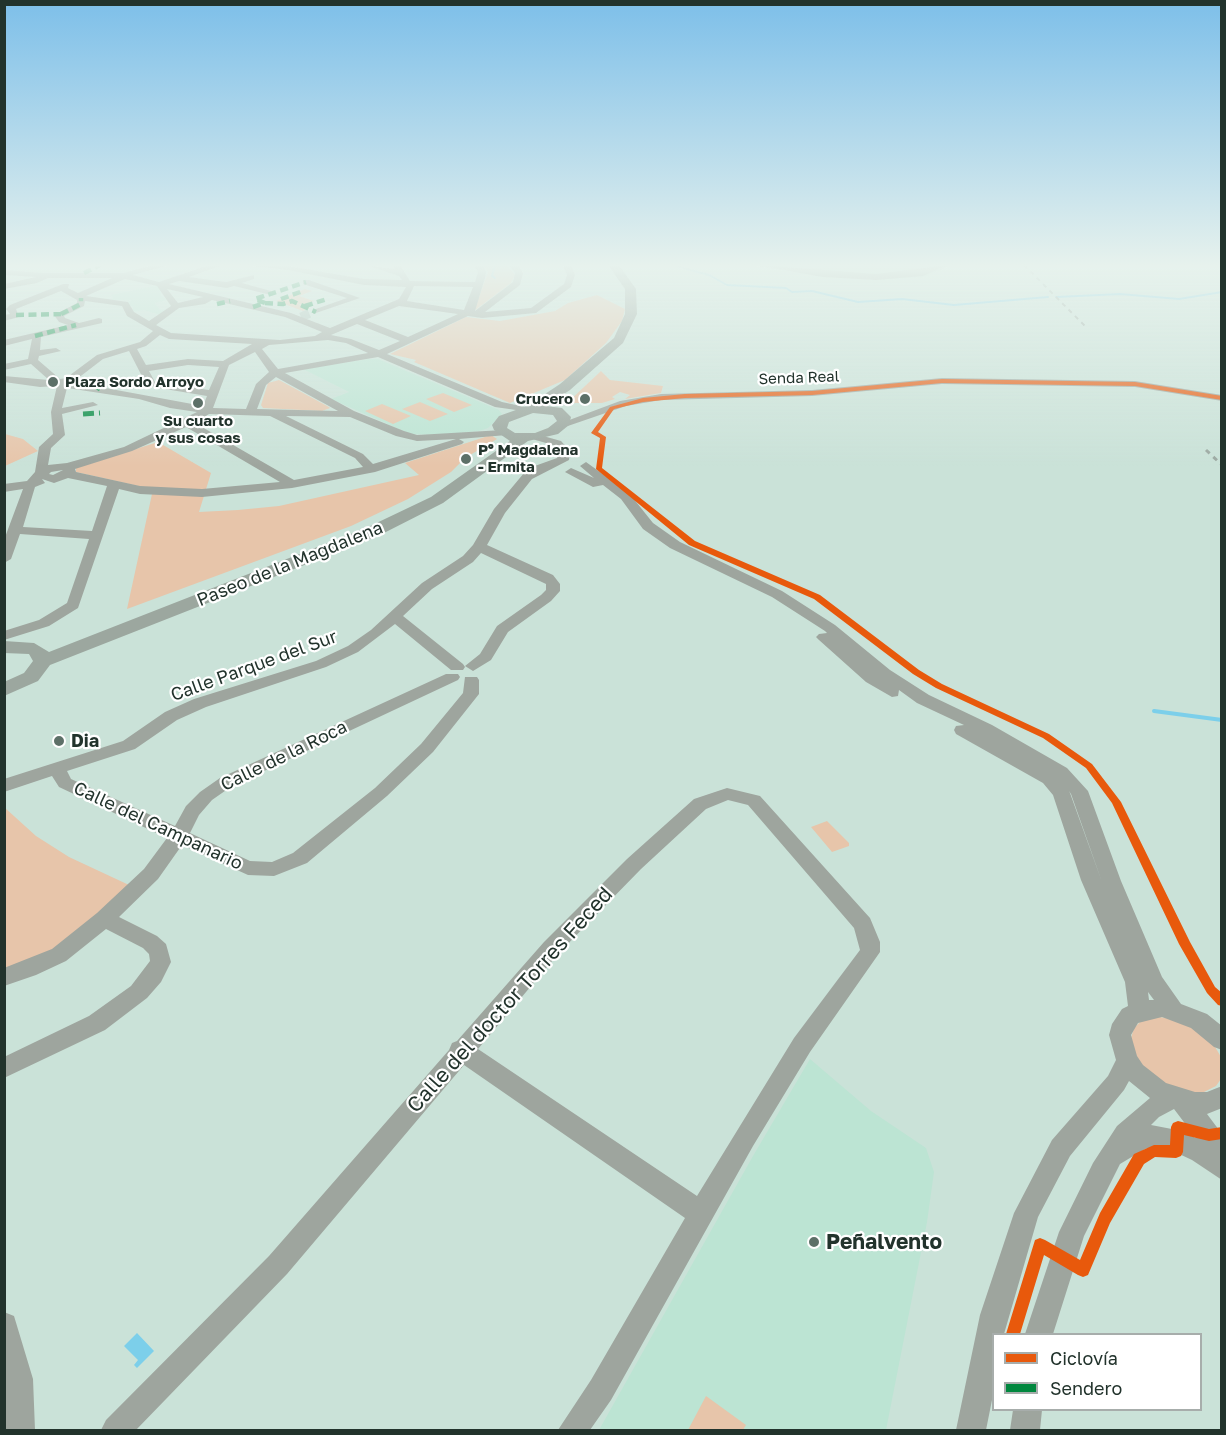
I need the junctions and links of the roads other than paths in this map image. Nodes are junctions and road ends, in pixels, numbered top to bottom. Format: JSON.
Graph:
{"nodes":[{"id":1,"x":29,"y":332,"type":"edge"},
{"id":2,"x":52,"y":332,"type":"edge"},
{"id":3,"x":158,"y":332,"type":"joint"},
{"id":4,"x":329,"y":332,"type":"edge"},
{"id":5,"x":340,"y":332,"type":"edge"},
{"id":6,"x":386,"y":332,"type":"edge"},
{"id":7,"x":428,"y":332,"type":"edge"},
{"id":8,"x":623,"y":332,"type":"edge"},
{"id":9,"x":633,"y":332,"type":"edge"},
{"id":10,"x":335,"y":335,"type":"junction"},
{"id":11,"x":35,"y":336,"type":"junction"},
{"id":12,"x":410,"y":341,"type":"junction"},
{"id":13,"x":4,"y":343,"type":"edge"},
{"id":14,"x":257,"y":344,"type":"junction"},
{"id":15,"x":132,"y":348,"type":"junction"},
{"id":16,"x":56,"y":351,"type":"dead end"},
{"id":17,"x":379,"y":354,"type":"junction"},
{"id":18,"x":33,"y":358,"type":"junction"},
{"id":19,"x":225,"y":364,"type":"junction"},
{"id":20,"x":4,"y":367,"type":"edge"},
{"id":21,"x":143,"y":369,"type":"junction"},
{"id":22,"x":275,"y":372,"type":"junction"},
{"id":23,"x":4,"y":379,"type":"edge"},
{"id":24,"x":21,"y":381,"type":"junction"},
{"id":25,"x":63,"y":383,"type":"junction"},
{"id":26,"x":9,"y":390,"type":"dead end"},
{"id":27,"x":213,"y":394,"type":"junction"},
{"id":28,"x":130,"y":395,"type":"junction"},
{"id":29,"x":1221,"y":398,"type":"edge"},
{"id":30,"x":500,"y":405,"type":"junction"},
{"id":31,"x":338,"y":406,"type":"junction"},
{"id":32,"x":69,"y":410,"type":"junction"},
{"id":33,"x":529,"y":410,"type":"junction"},
{"id":34,"x":206,"y":411,"type":"junction"},
{"id":35,"x":56,"y":412,"type":"junction"},
{"id":36,"x":220,"y":412,"type":"junction"},
{"id":37,"x":250,"y":413,"type":"junction"},
{"id":38,"x":328,"y":413,"type":"junction"},
{"id":39,"x":83,"y":414,"type":"dead end"},
{"id":40,"x":274,"y":414,"type":"junction"},
{"id":41,"x":352,"y":414,"type":"junction"},
{"id":42,"x":559,"y":420,"type":"junction"},
{"id":43,"x":191,"y":421,"type":"junction"},
{"id":44,"x":513,"y":431,"type":"junction"},
{"id":45,"x":444,"y":442,"type":"junction"},
{"id":46,"x":573,"y":466,"type":"junction"},
{"id":47,"x":68,"y":470,"type":"junction"},
{"id":48,"x":371,"y":470,"type":"junction"},
{"id":49,"x":47,"y":478,"type":"junction"},
{"id":50,"x":292,"y":484,"type":"junction"},
{"id":51,"x":114,"y":485,"type":"junction"},
{"id":52,"x":4,"y":488,"type":"edge"},
{"id":53,"x":29,"y":489,"type":"junction"},
{"id":54,"x":16,"y":530,"type":"junction"},
{"id":55,"x":96,"y":535,"type":"junction"},
{"id":56,"x":479,"y":547,"type":"junction"},
{"id":57,"x":5,"y":556,"type":"edge"},
{"id":58,"x":394,"y":616,"type":"junction"},
{"id":59,"x":4,"y":636,"type":"edge"},
{"id":60,"x":4,"y":647,"type":"edge"},
{"id":61,"x":38,"y":655,"type":"junction"},
{"id":62,"x":463,"y":673,"type":"junction"},
{"id":63,"x":5,"y":690,"type":"edge"},
{"id":64,"x":57,"y":769,"type":"junction"},
{"id":65,"x":4,"y":786,"type":"edge"},
{"id":66,"x":179,"y":836,"type":"junction"},
{"id":67,"x":104,"y":919,"type":"junction"},
{"id":68,"x":4,"y":977,"type":"edge"},
{"id":69,"x":1173,"y":1010,"type":"junction"},
{"id":70,"x":1140,"y":1011,"type":"junction"},
{"id":71,"x":1221,"y":1040,"type":"edge"},
{"id":72,"x":460,"y":1050,"type":"junction"},
{"id":73,"x":1127,"y":1060,"type":"junction"},
{"id":74,"x":4,"y":1068,"type":"edge"},
{"id":75,"x":1177,"y":1099,"type":"junction"},
{"id":76,"x":1220,"y":1103,"type":"edge"},
{"id":77,"x":1221,"y":1157,"type":"edge"},
{"id":78,"x":1109,"y":1160,"type":"junction"},
{"id":79,"x":1221,"y":1168,"type":"edge"},
{"id":80,"x":700,"y":1213,"type":"junction"},
{"id":81,"x":6,"y":1333,"type":"edge"},
{"id":82,"x":1040,"y":1333,"type":"edge"},
{"id":83,"x":1028,"y":1411,"type":"edge"},
{"id":84,"x":20,"y":1431,"type":"edge"},
{"id":85,"x":116,"y":1431,"type":"edge"},
{"id":86,"x":573,"y":1431,"type":"edge"},
{"id":87,"x":971,"y":1431,"type":"edge"},
{"id":88,"x":1026,"y":1431,"type":"edge"}],
"edges":[{"from":1,"to":11,"type":"street"},
{"from":2,"to":11,"type":"street"},
{"from":3,"to":14,"type":"street"},
{"from":3,"to":15,"type":"street"},
{"from":4,"to":10,"type":"street"},
{"from":5,"to":10,"type":"street"},
{"from":6,"to":12,"type":"street"},
{"from":7,"to":12,"type":"street"},
{"from":8,"to":33,"type":"main road"},
{"from":9,"to":42,"type":"main road"},
{"from":10,"to":14,"type":"street"},
{"from":10,"to":17,"type":"street"},
{"from":11,"to":13,"type":"street"},
{"from":11,"to":18,"type":"street"},
{"from":12,"to":17,"type":"street"},
{"from":14,"to":19,"type":"street"},
{"from":14,"to":22,"type":"street"},
{"from":15,"to":21,"type":"street"},
{"from":15,"to":25,"type":"street"},
{"from":16,"to":18,"type":"street"},
{"from":17,"to":22,"type":"street"},
{"from":17,"to":30,"type":"street"},
{"from":18,"to":20,"type":"street"},
{"from":18,"to":25,"type":"street"},
{"from":19,"to":21,"type":"street"},
{"from":19,"to":27,"type":"street"},
{"from":21,"to":27,"type":"street"},
{"from":22,"to":31,"type":"street"},
{"from":22,"to":37,"type":"street"},
{"from":23,"to":24,"type":"street"},
{"from":24,"to":25,"type":"street"},
{"from":24,"to":26,"type":"street"},
{"from":25,"to":28,"type":"street"},
{"from":25,"to":35,"type":"street"},
{"from":27,"to":34,"type":"street"},
{"from":28,"to":32,"type":"street"},
{"from":28,"to":34,"type":"street"},
{"from":29,"to":42,"type":"street","name":"Senda Real"},
{"from":30,"to":33,"type":"street"},
{"from":30,"to":44,"type":"street"},
{"from":31,"to":38,"type":"street"},
{"from":31,"to":41,"type":"street"},
{"from":32,"to":35,"type":"street"},
{"from":32,"to":39,"type":"street"},
{"from":33,"to":42,"type":"main road"},
{"from":33,"to":44,"type":"main road"},
{"from":34,"to":36,"type":"street"},
{"from":34,"to":43,"type":"street"},
{"from":35,"to":49,"type":"street"},
{"from":36,"to":37,"type":"street"},
{"from":36,"to":43,"type":"street"},
{"from":37,"to":40,"type":"street"},
{"from":38,"to":40,"type":"street"},
{"from":38,"to":41,"type":"street"},
{"from":40,"to":48,"type":"street"},
{"from":41,"to":45,"type":"street"},
{"from":42,"to":44,"type":"main road"},
{"from":42,"to":46,"type":"street"},
{"from":43,"to":47,"type":"street"},
{"from":43,"to":50,"type":"street"},
{"from":44,"to":45,"type":"street"},
{"from":44,"to":46,"type":"street"},
{"from":44,"to":61,"type":"main road","name":"Paseo de la Magdalena"},
{"from":45,"to":48,"type":"street"},
{"from":46,"to":56,"type":"street","name":"Calle Parque del Sur"},
{"from":46,"to":69,"type":"street"},
{"from":46,"to":70,"type":"street"},
{"from":47,"to":49,"type":"street"},
{"from":47,"to":51,"type":"street"},
{"from":48,"to":50,"type":"street"},
{"from":49,"to":53,"type":"street"},
{"from":50,"to":51,"type":"street"},
{"from":51,"to":55,"type":"street"},
{"from":52,"to":53,"type":"street"},
{"from":53,"to":54,"type":"street"},
{"from":54,"to":55,"type":"street"},
{"from":54,"to":57,"type":"street"},
{"from":55,"to":59,"type":"street"},
{"from":56,"to":58,"type":"street","name":"Calle Parque del Sur"},
{"from":56,"to":62,"type":"street","name":"Calle del Campanario"},
{"from":58,"to":62,"type":"street"},
{"from":58,"to":64,"type":"street","name":"Calle Parque del Sur"},
{"from":60,"to":61,"type":"main road"},
{"from":61,"to":63,"type":"main road"},
{"from":62,"to":66,"type":"street","name":"Calle de la Roca"},
{"from":62,"to":66,"type":"street","name":"Calle del Campanario"},
{"from":64,"to":65,"type":"street","name":"Calle Parque del Sur"},
{"from":64,"to":66,"type":"street","name":"Calle del Campanario"},
{"from":66,"to":67,"type":"street","name":"Calle de la Roca"},
{"from":67,"to":68,"type":"street","name":"Calle de la Roca"},
{"from":67,"to":74,"type":"street"},
{"from":69,"to":70,"type":"street"},
{"from":69,"to":71,"type":"street"},
{"from":70,"to":73,"type":"street"},
{"from":72,"to":80,"type":"street"},
{"from":72,"to":80,"type":"street","name":"Calle del doctor Torres Feced"},
{"from":72,"to":85,"type":"street","name":"Calle del doctor Torres Feced"},
{"from":73,"to":75,"type":"street"},
{"from":73,"to":87,"type":"street"},
{"from":75,"to":76,"type":"street"},
{"from":75,"to":77,"type":"street"},
{"from":75,"to":78,"type":"street"},
{"from":78,"to":79,"type":"street"},
{"from":78,"to":82,"type":"street"},
{"from":80,"to":86,"type":"street","name":"Calle del doctor Torres Feced"},
{"from":81,"to":84,"type":"street"},
{"from":83,"to":88,"type":"street"}]}
